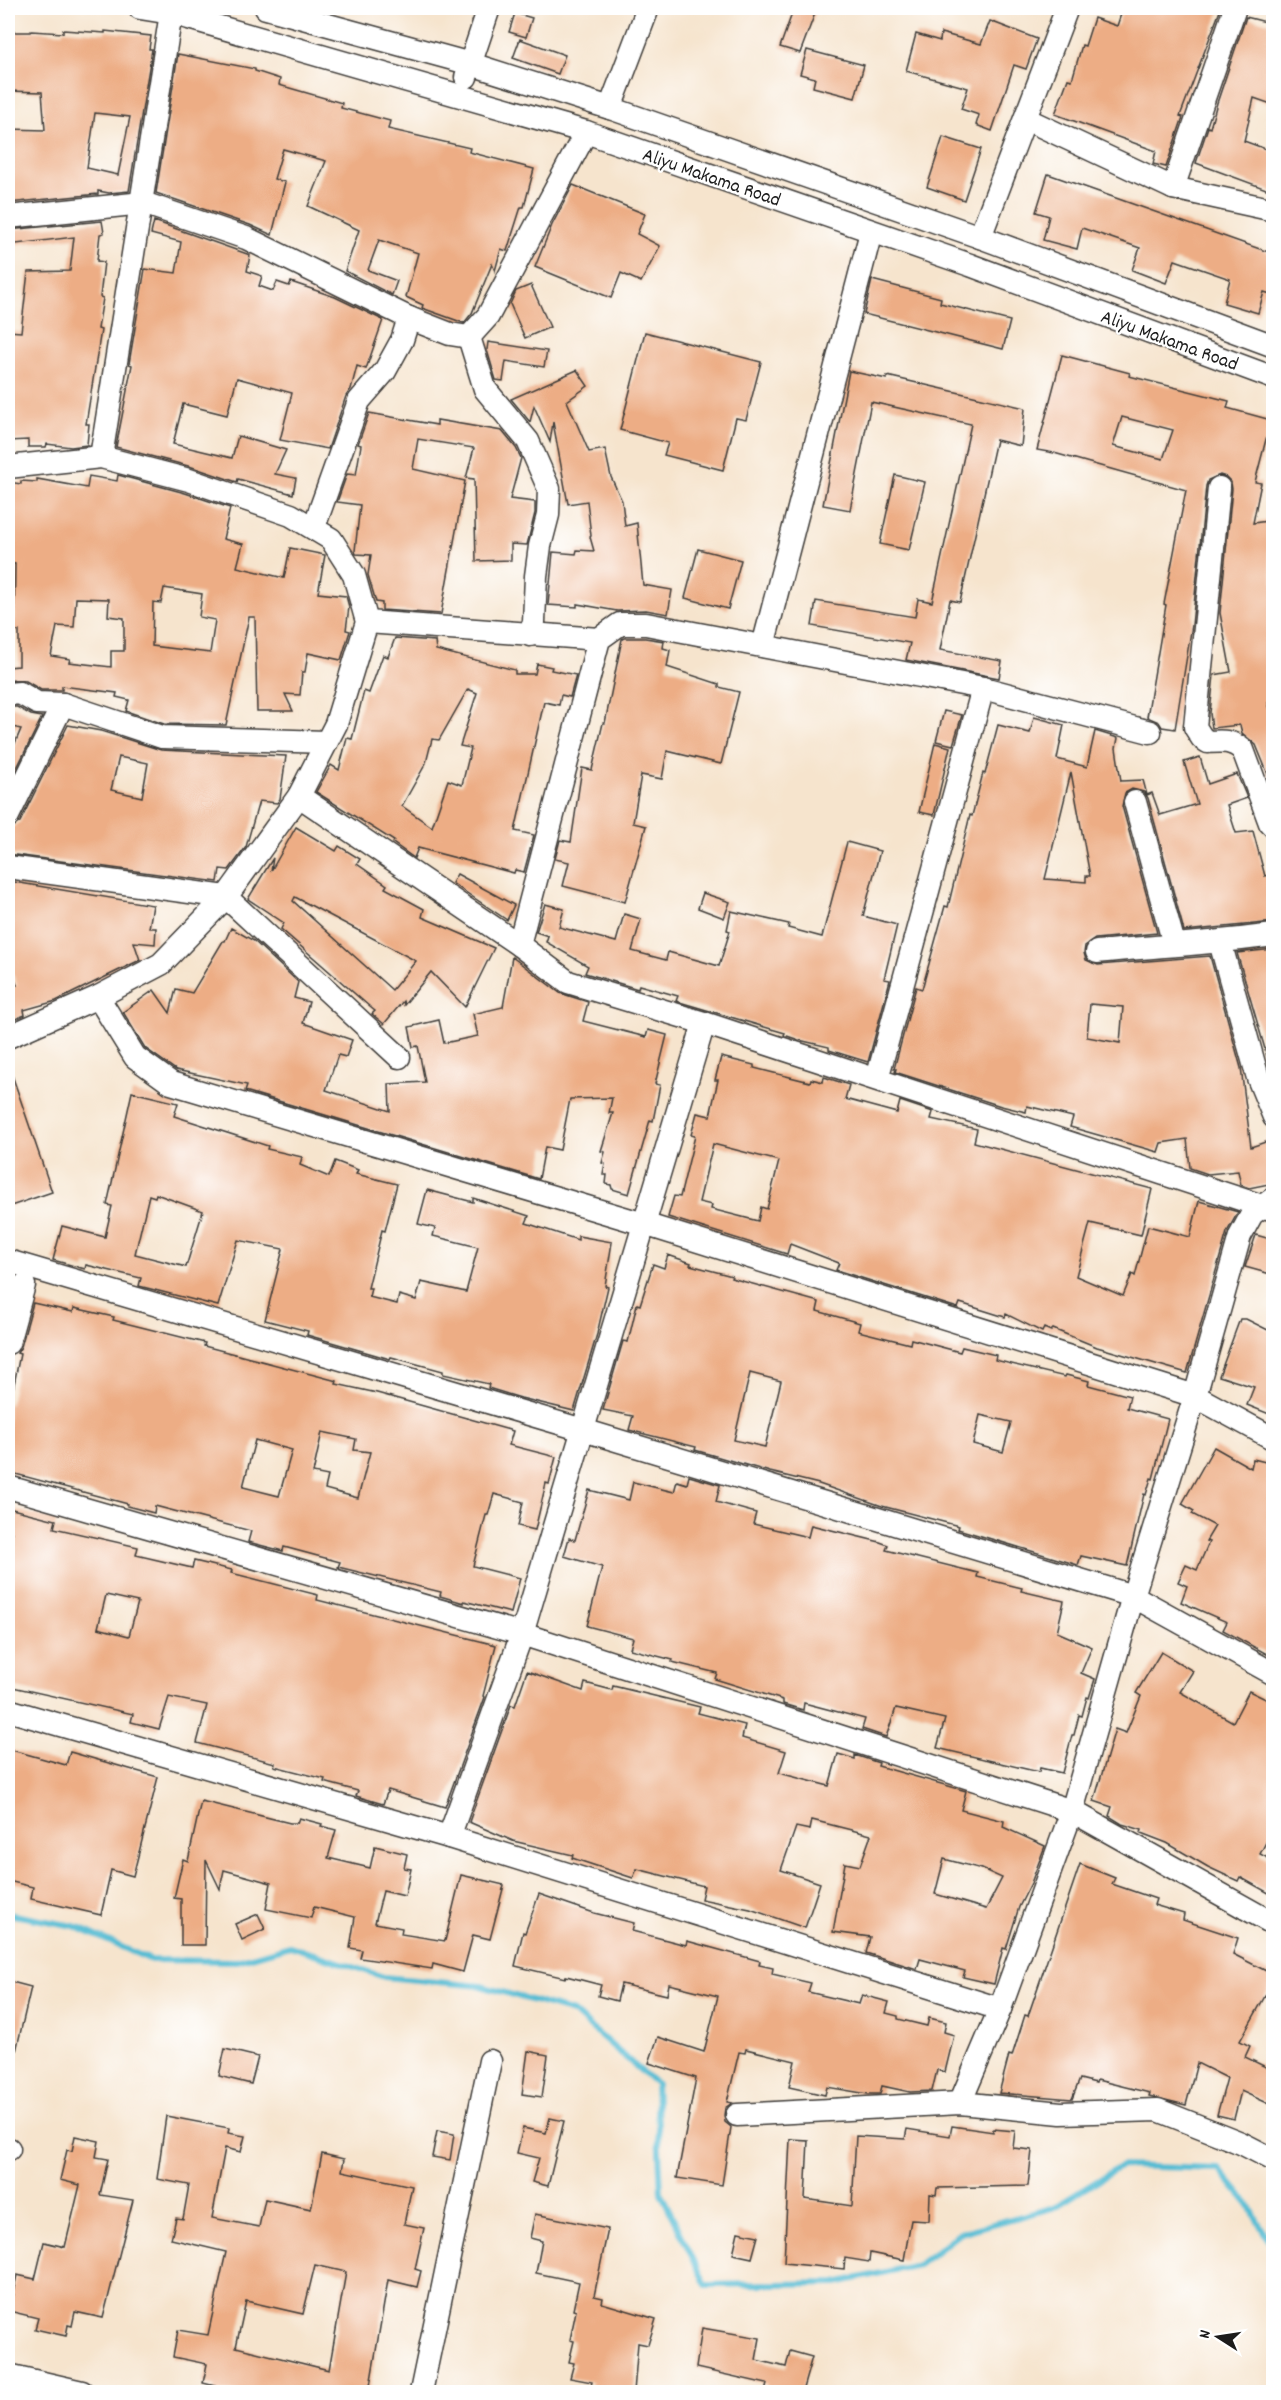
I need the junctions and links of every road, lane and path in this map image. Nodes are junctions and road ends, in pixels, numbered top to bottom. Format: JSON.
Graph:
{"nodes":[{"id":1,"x":140,"y":8,"type":"edge"},
{"id":2,"x":266,"y":8,"type":"edge"},
{"id":3,"x":489,"y":8,"type":"edge"},
{"id":4,"x":648,"y":8,"type":"edge"},
{"id":5,"x":1067,"y":8,"type":"edge"},
{"id":6,"x":1235,"y":8,"type":"edge"},
{"id":7,"x":171,"y":13,"type":"junction"},
{"id":8,"x":471,"y":64,"type":"junction"},
{"id":9,"x":459,"y":95,"type":"junction"},
{"id":10,"x":610,"y":108,"type":"junction"},
{"id":11,"x":1026,"y":119,"type":"junction"},
{"id":12,"x":586,"y":132,"type":"junction"},
{"id":13,"x":1173,"y":188,"type":"junction"},
{"id":14,"x":143,"y":203,"type":"junction"},
{"id":15,"x":1274,"y":210,"type":"edge"},
{"id":16,"x":8,"y":217,"type":"edge"},
{"id":17,"x":871,"y":232,"type":"junction"},
{"id":18,"x":980,"y":237,"type":"junction"},
{"id":19,"x":409,"y":318,"type":"junction"},
{"id":20,"x":469,"y":337,"type":"junction"},
{"id":21,"x":1274,"y":346,"type":"edge"},
{"id":22,"x":1274,"y":378,"type":"edge"},
{"id":23,"x":101,"y":458,"type":"junction"},
{"id":24,"x":8,"y":466,"type":"edge"},
{"id":25,"x":1219,"y":488,"type":"dead end"},
{"id":26,"x":314,"y":527,"type":"junction"},
{"id":27,"x":367,"y":622,"type":"junction"},
{"id":28,"x":530,"y":635,"type":"junction"},
{"id":29,"x":599,"y":639,"type":"junction"},
{"id":30,"x":763,"y":646,"type":"junction"},
{"id":31,"x":983,"y":688,"type":"junction"},
{"id":32,"x":8,"y":694,"type":"edge"},
{"id":33,"x":63,"y":705,"type":"junction"},
{"id":34,"x":1150,"y":732,"type":"dead end"},
{"id":35,"x":327,"y":742,"type":"junction"},
{"id":36,"x":299,"y":796,"type":"junction"},
{"id":37,"x":1135,"y":802,"type":"dead end"},
{"id":38,"x":8,"y":816,"type":"edge"},
{"id":39,"x":1274,"y":827,"type":"edge"},
{"id":40,"x":8,"y":867,"type":"edge"},
{"id":41,"x":226,"y":897,"type":"junction"},
{"id":42,"x":1274,"y":935,"type":"edge"},
{"id":43,"x":1220,"y":942,"type":"junction"},
{"id":44,"x":1174,"y":944,"type":"junction"},
{"id":45,"x":519,"y":945,"type":"junction"},
{"id":46,"x":1097,"y":952,"type":"dead end"},
{"id":47,"x":98,"y":997,"type":"junction"},
{"id":48,"x":704,"y":1023,"type":"junction"},
{"id":49,"x":8,"y":1037,"type":"edge"},
{"id":50,"x":399,"y":1056,"type":"dead end"},
{"id":51,"x":877,"y":1079,"type":"junction"},
{"id":52,"x":1274,"y":1116,"type":"edge"},
{"id":53,"x":1271,"y":1204,"type":"edge"},
{"id":54,"x":644,"y":1224,"type":"junction"},
{"id":55,"x":8,"y":1261,"type":"edge"},
{"id":56,"x":24,"y":1285,"type":"dead end"},
{"id":57,"x":8,"y":1343,"type":"edge"},
{"id":58,"x":1195,"y":1396,"type":"junction"},
{"id":59,"x":583,"y":1430,"type":"junction"},
{"id":60,"x":1274,"y":1439,"type":"edge"},
{"id":61,"x":8,"y":1487,"type":"edge"},
{"id":62,"x":1133,"y":1596,"type":"junction"},
{"id":63,"x":522,"y":1634,"type":"junction"},
{"id":64,"x":1274,"y":1674,"type":"edge"},
{"id":65,"x":8,"y":1710,"type":"edge"},
{"id":66,"x":1072,"y":1811,"type":"junction"},
{"id":67,"x":449,"y":1837,"type":"junction"},
{"id":68,"x":1274,"y":1924,"type":"edge"},
{"id":69,"x":999,"y":2009,"type":"junction"},
{"id":70,"x":490,"y":2061,"type":"dead end"},
{"id":71,"x":960,"y":2103,"type":"junction"},
{"id":72,"x":737,"y":2115,"type":"dead end"},
{"id":73,"x":1274,"y":2160,"type":"edge"},
{"id":74,"x":8,"y":2375,"type":"edge"},
{"id":75,"x":82,"y":2392,"type":"edge"},
{"id":76,"x":421,"y":2392,"type":"edge"}],
"edges":[{"from":1,"to":7,"type":"street","name":"Aliyu Makama Road"},
{"from":2,"to":8,"type":"street","name":"Aliyu Makama Road"},
{"from":3,"to":8,"type":"street"},
{"from":4,"to":10,"type":"street"},
{"from":5,"to":11,"type":"street"},
{"from":6,"to":13,"type":"street"},
{"from":7,"to":9,"type":"street","name":"Aliyu Makama Road"},
{"from":7,"to":14,"type":"street"},
{"from":8,"to":9,"type":"street"},
{"from":8,"to":10,"type":"street","name":"Aliyu Makama Road"},
{"from":9,"to":12,"type":"street","name":"Aliyu Makama Road"},
{"from":10,"to":18,"type":"street","name":"Aliyu Makama Road"},
{"from":11,"to":13,"type":"street"},
{"from":11,"to":18,"type":"street"},
{"from":12,"to":17,"type":"street","name":"Aliyu Makama Road"},
{"from":12,"to":20,"type":"street"},
{"from":13,"to":15,"type":"street"},
{"from":14,"to":16,"type":"street"},
{"from":14,"to":19,"type":"street"},
{"from":14,"to":23,"type":"street"},
{"from":17,"to":22,"type":"street","name":"Aliyu Makama Road"},
{"from":17,"to":30,"type":"street"},
{"from":18,"to":21,"type":"street","name":"Aliyu Makama Road"},
{"from":19,"to":20,"type":"street"},
{"from":19,"to":26,"type":"street"},
{"from":20,"to":28,"type":"street"},
{"from":23,"to":24,"type":"street"},
{"from":23,"to":26,"type":"street"},
{"from":25,"to":39,"type":"street"},
{"from":26,"to":27,"type":"street"},
{"from":27,"to":28,"type":"street"},
{"from":27,"to":35,"type":"street"},
{"from":28,"to":29,"type":"street"},
{"from":29,"to":30,"type":"street"},
{"from":29,"to":45,"type":"street"},
{"from":30,"to":31,"type":"street"},
{"from":31,"to":34,"type":"street"},
{"from":31,"to":51,"type":"street"},
{"from":32,"to":33,"type":"street"},
{"from":33,"to":35,"type":"street"},
{"from":33,"to":38,"type":"street"},
{"from":35,"to":36,"type":"street"},
{"from":36,"to":41,"type":"street"},
{"from":36,"to":45,"type":"street"},
{"from":37,"to":44,"type":"street"},
{"from":40,"to":41,"type":"street"},
{"from":41,"to":47,"type":"street"},
{"from":41,"to":50,"type":"street"},
{"from":42,"to":43,"type":"street"},
{"from":43,"to":44,"type":"street"},
{"from":43,"to":52,"type":"street"},
{"from":44,"to":46,"type":"street"},
{"from":45,"to":48,"type":"street"},
{"from":47,"to":49,"type":"street"},
{"from":47,"to":54,"type":"street"},
{"from":48,"to":51,"type":"street"},
{"from":48,"to":54,"type":"street"},
{"from":51,"to":53,"type":"street"},
{"from":53,"to":58,"type":"street"},
{"from":54,"to":58,"type":"street"},
{"from":54,"to":59,"type":"street"},
{"from":55,"to":59,"type":"street"},
{"from":56,"to":57,"type":"street"},
{"from":58,"to":60,"type":"street"},
{"from":58,"to":62,"type":"street"},
{"from":59,"to":62,"type":"street"},
{"from":59,"to":63,"type":"street"},
{"from":61,"to":63,"type":"street"},
{"from":62,"to":64,"type":"street"},
{"from":62,"to":66,"type":"street"},
{"from":63,"to":66,"type":"street"},
{"from":63,"to":67,"type":"street"},
{"from":65,"to":67,"type":"street"},
{"from":66,"to":68,"type":"street"},
{"from":66,"to":69,"type":"street"},
{"from":67,"to":69,"type":"street"},
{"from":69,"to":71,"type":"street"},
{"from":70,"to":76,"type":"street"},
{"from":71,"to":72,"type":"street"},
{"from":71,"to":73,"type":"street"},
{"from":74,"to":75,"type":"street"}]}
